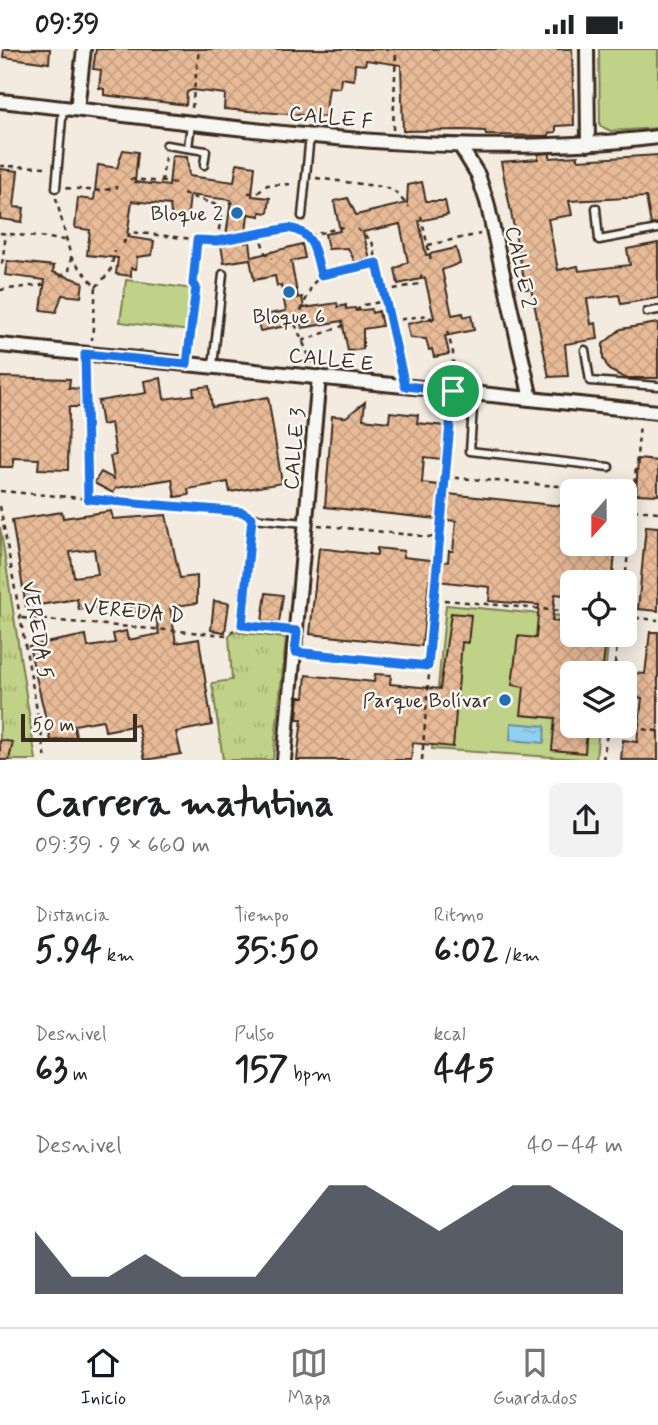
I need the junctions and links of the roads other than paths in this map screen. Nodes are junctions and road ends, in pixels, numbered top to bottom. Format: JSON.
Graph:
{"nodes":[{"id":1,"x":84,"y":49,"type":"edge"},
{"id":2,"x":587,"y":49,"type":"edge"},
{"id":3,"x":0,"y":101,"type":"edge"},
{"id":4,"x":63,"y":107,"type":"junction"},
{"id":5,"x":77,"y":109,"type":"junction"},
{"id":6,"x":191,"y":121,"type":"junction"},
{"id":7,"x":310,"y":134,"type":"junction"},
{"id":8,"x":658,"y":137,"type":"edge"},
{"id":9,"x":588,"y":144,"type":"junction"},
{"id":10,"x":166,"y":145,"type":"road end"},
{"id":11,"x":188,"y":148,"type":"junction"},
{"id":12,"x":461,"y":148,"type":"junction"},
{"id":13,"x":204,"y":165,"type":"dead end"},
{"id":14,"x":56,"y":188,"type":"road end"},
{"id":15,"x":596,"y":208,"type":"dead end"},
{"id":16,"x":302,"y":216,"type":"dead end"},
{"id":17,"x":658,"y":229,"type":"edge"},
{"id":18,"x":223,"y":274,"type":"dead end"},
{"id":19,"x":658,"y":310,"type":"edge"},
{"id":20,"x":647,"y":312,"type":"dead end"},
{"id":21,"x":0,"y":345,"type":"edge"},
{"id":22,"x":585,"y":349,"type":"dead end"},
{"id":23,"x":213,"y":367,"type":"junction"},
{"id":24,"x":319,"y":377,"type":"junction"},
{"id":25,"x":658,"y":386,"type":"edge"},
{"id":26,"x":474,"y":393,"type":"junction"},
{"id":27,"x":531,"y":399,"type":"junction"},
{"id":28,"x":658,"y":412,"type":"edge"},
{"id":29,"x":609,"y":467,"type":"dead end"},
{"id":30,"x":307,"y":524,"type":"junction"},
{"id":31,"x":297,"y":631,"type":"junction"},
{"id":32,"x":284,"y":760,"type":"edge"}],
"edges":[{"from":1,"to":5,"type":"street"},
{"from":2,"to":9,"type":"street"},
{"from":3,"to":4,"type":"street","name":"CALLE F"},
{"from":4,"to":5,"type":"street","name":"CALLE F"},
{"from":4,"to":14,"type":"lane"},
{"from":5,"to":6,"type":"street","name":"CALLE F"},
{"from":6,"to":7,"type":"street","name":"CALLE F"},
{"from":6,"to":11,"type":"lane"},
{"from":7,"to":12,"type":"street","name":"CALLE F"},
{"from":7,"to":16,"type":"lane"},
{"from":8,"to":9,"type":"street","name":"CALLE F"},
{"from":9,"to":12,"type":"street","name":"CALLE F"},
{"from":10,"to":11,"type":"lane"},
{"from":11,"to":13,"type":"lane"},
{"from":12,"to":27,"type":"street","name":"CALLE 2"},
{"from":15,"to":17,"type":"lane"},
{"from":18,"to":23,"type":"lane"},
{"from":19,"to":20,"type":"lane"},
{"from":21,"to":23,"type":"street","name":"CALLE E"},
{"from":22,"to":25,"type":"lane"},
{"from":23,"to":24,"type":"street","name":"CALLE E"},
{"from":24,"to":26,"type":"street","name":"CALLE E"},
{"from":24,"to":30,"type":"street","name":"CALLE 3"},
{"from":26,"to":27,"type":"street","name":"CALLE E"},
{"from":26,"to":29,"type":"lane"},
{"from":27,"to":28,"type":"street","name":"CALLE E"},
{"from":30,"to":31,"type":"street","name":"CALLE 3"},
{"from":30,"to":31,"type":"lane"},
{"from":31,"to":32,"type":"street","name":"CALLE 3"}]}
